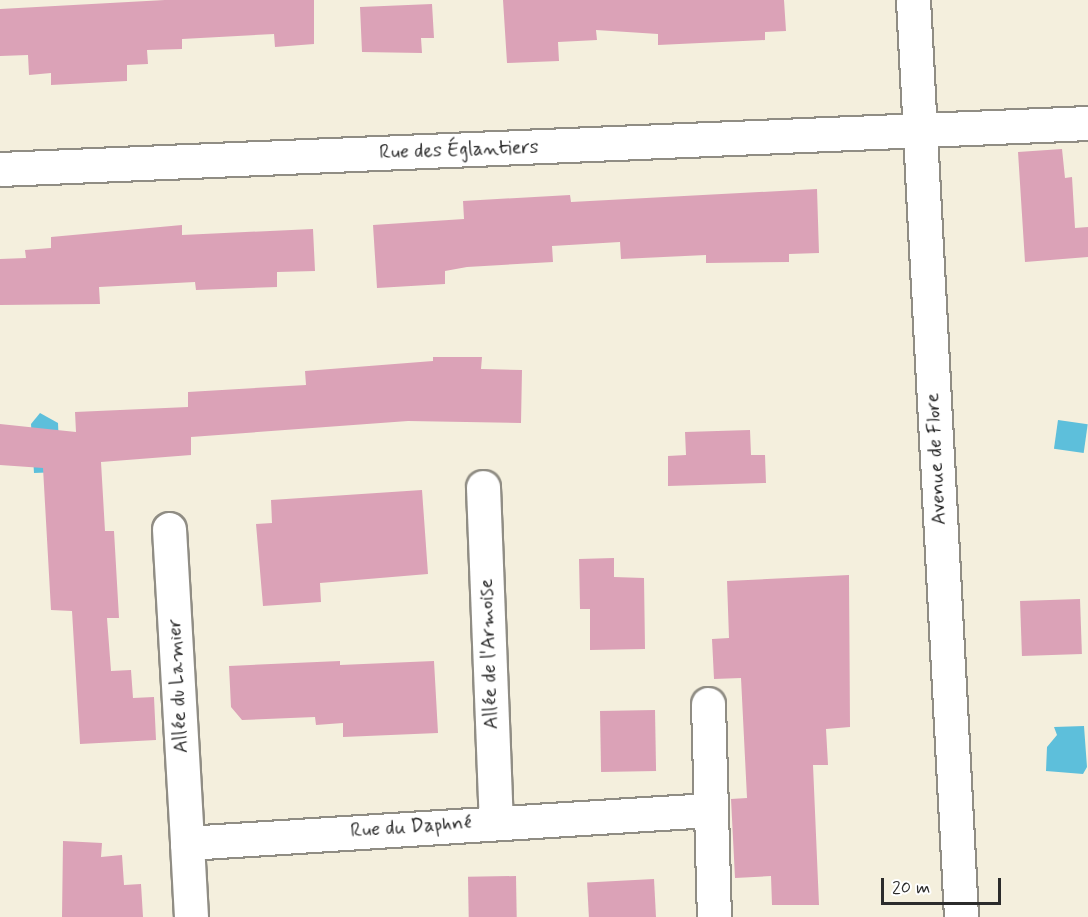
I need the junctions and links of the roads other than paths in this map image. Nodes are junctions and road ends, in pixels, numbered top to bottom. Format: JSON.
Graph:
{"nodes":[{"id":1,"x":913,"y":0,"type":"edge"},
{"id":2,"x":1088,"y":123,"type":"edge"},
{"id":3,"x":918,"y":132,"type":"junction"},
{"id":4,"x":0,"y":169,"type":"edge"},
{"id":5,"x":483,"y":487,"type":"dead end"},
{"id":6,"x":169,"y":529,"type":"dead end"},
{"id":7,"x":708,"y":704,"type":"dead end"},
{"id":8,"x":708,"y":810,"type":"junction"},
{"id":9,"x":496,"y":821,"type":"junction"},
{"id":10,"x":187,"y":843,"type":"junction"},
{"id":11,"x":191,"y":917,"type":"edge"},
{"id":12,"x":714,"y":917,"type":"edge"},
{"id":13,"x":962,"y":917,"type":"edge"}],
"edges":[{"from":1,"to":3,"type":"street","name":"Avenue de Flore"},
{"from":2,"to":3,"type":"street","name":"Rue des Églantiers"},
{"from":3,"to":4,"type":"street","name":"Rue des Églantiers"},
{"from":3,"to":13,"type":"street","name":"Avenue de Flore"},
{"from":5,"to":9,"type":"street","name":"Allée de l'Armoise"},
{"from":6,"to":10,"type":"street","name":"Allée du Lamier"},
{"from":7,"to":8,"type":"street"},
{"from":8,"to":9,"type":"street","name":"Rue du Daphné"},
{"from":8,"to":12,"type":"street"},
{"from":9,"to":10,"type":"street","name":"Rue du Daphné"},
{"from":10,"to":11,"type":"street"}]}
